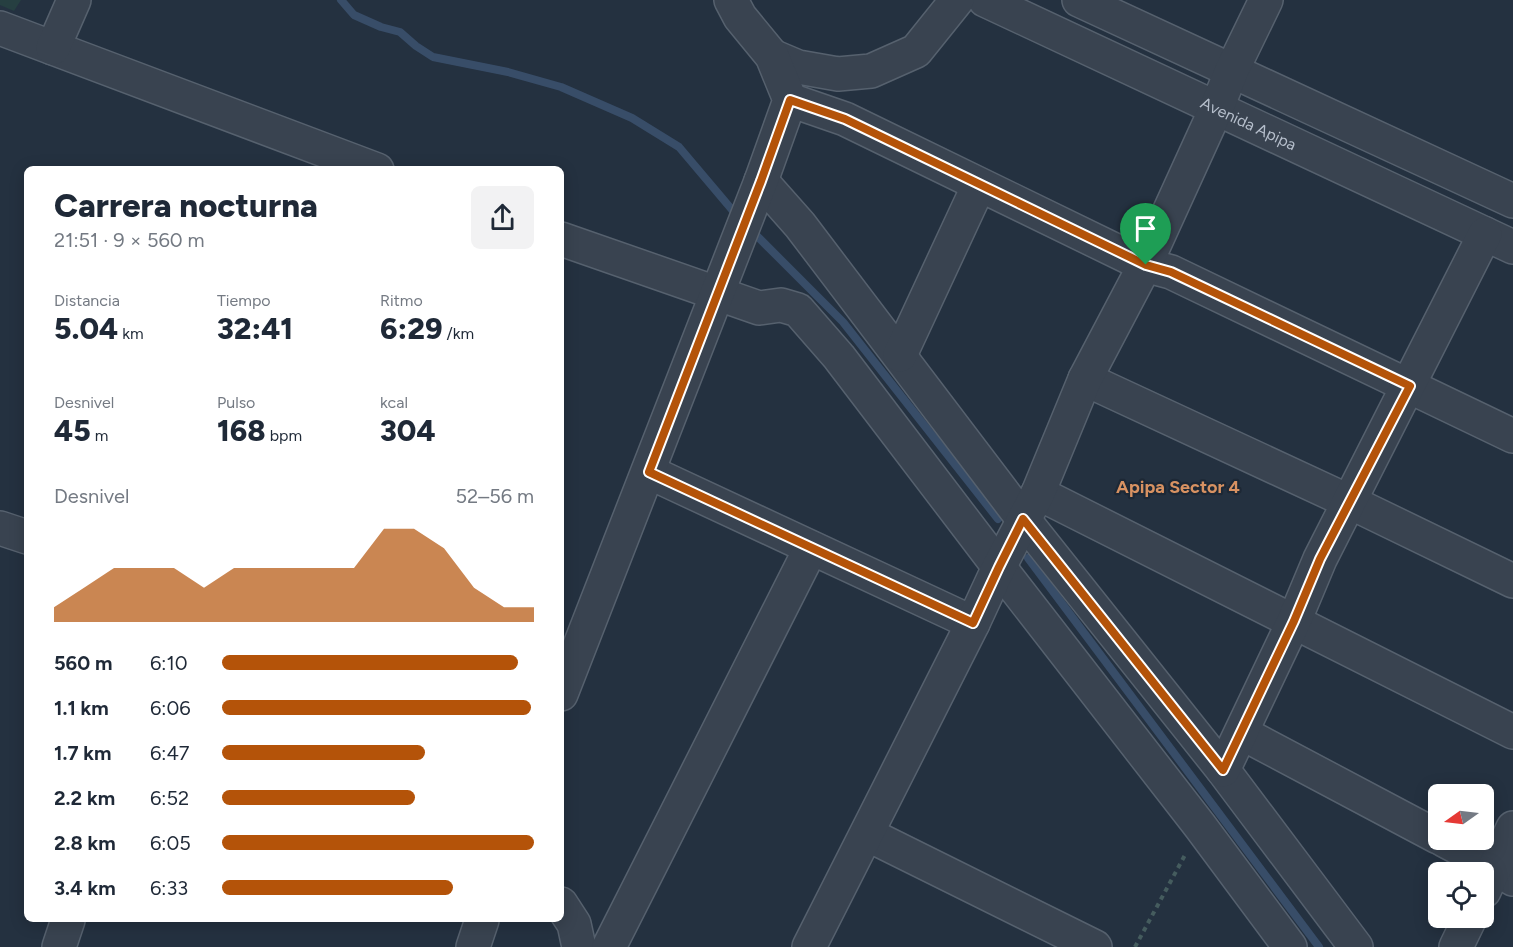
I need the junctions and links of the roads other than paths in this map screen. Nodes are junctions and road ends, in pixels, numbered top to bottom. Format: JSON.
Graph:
{"nodes":[{"id":1,"x":74,"y":0,"type":"edge"},
{"id":2,"x":731,"y":0,"type":"edge"},
{"id":3,"x":957,"y":0,"type":"edge"},
{"id":4,"x":985,"y":0,"type":"edge"},
{"id":5,"x":1079,"y":0,"type":"edge"},
{"id":6,"x":1266,"y":0,"type":"edge"},
{"id":7,"x":1134,"y":12,"type":"edge"},
{"id":8,"x":0,"y":28,"type":"edge"},
{"id":9,"x":53,"y":48,"type":"junction"},
{"id":10,"x":772,"y":56,"type":"junction"},
{"id":11,"x":1232,"y":70,"type":"junction"},
{"id":12,"x":790,"y":100,"type":"junction"},
{"id":13,"x":1217,"y":107,"type":"junction"},
{"id":14,"x":340,"y":162,"type":"edge"},
{"id":15,"x":358,"y":166,"type":"edge"},
{"id":16,"x":761,"y":181,"type":"junction"},
{"id":17,"x":979,"y":184,"type":"junction"},
{"id":18,"x":1513,"y":201,"type":"edge"},
{"id":19,"x":564,"y":240,"type":"edge"},
{"id":20,"x":1499,"y":241,"type":"edge"},
{"id":21,"x":1146,"y":265,"type":"junction"},
{"id":22,"x":717,"y":292,"type":"junction"},
{"id":23,"x":900,"y":355,"type":"junction"},
{"id":24,"x":1085,"y":380,"type":"junction"},
{"id":25,"x":1410,"y":386,"type":"junction"},
{"id":26,"x":1513,"y":436,"type":"edge"},
{"id":27,"x":649,"y":472,"type":"junction"},
{"id":28,"x":1350,"y":502,"type":"junction"},
{"id":29,"x":1031,"y":506,"type":"junction"},
{"id":30,"x":0,"y":528,"type":"edge"},
{"id":31,"x":24,"y":536,"type":"edge"},
{"id":32,"x":812,"y":548,"type":"junction"},
{"id":33,"x":999,"y":567,"type":"junction"},
{"id":34,"x":1513,"y":580,"type":"edge"},
{"id":35,"x":1294,"y":621,"type":"junction"},
{"id":36,"x":973,"y":623,"type":"junction"},
{"id":37,"x":564,"y":686,"type":"edge"},
{"id":38,"x":1513,"y":732,"type":"edge"},
{"id":39,"x":1242,"y":734,"type":"junction"},
{"id":40,"x":1223,"y":770,"type":"junction"},
{"id":41,"x":1513,"y":828,"type":"edge"},
{"id":42,"x":1428,"y":832,"type":"edge"},
{"id":43,"x":867,"y":834,"type":"junction"},
{"id":44,"x":1458,"y":850,"type":"edge"},
{"id":45,"x":1497,"y":879,"type":"edge"},
{"id":46,"x":564,"y":909,"type":"edge"},
{"id":47,"x":67,"y":922,"type":"edge"},
{"id":48,"x":481,"y":922,"type":"edge"},
{"id":49,"x":1465,"y":928,"type":"edge"},
{"id":50,"x":59,"y":947,"type":"edge"},
{"id":51,"x":473,"y":947,"type":"edge"},
{"id":52,"x":579,"y":947,"type":"edge"},
{"id":53,"x":609,"y":947,"type":"edge"},
{"id":54,"x":809,"y":947,"type":"edge"},
{"id":55,"x":1095,"y":947,"type":"edge"},
{"id":56,"x":1290,"y":947,"type":"edge"},
{"id":57,"x":1356,"y":947,"type":"edge"},
{"id":58,"x":1456,"y":947,"type":"edge"}],
"edges":[{"from":1,"to":9,"type":"street"},
{"from":2,"to":10,"type":"street"},
{"from":3,"to":10,"type":"street"},
{"from":4,"to":13,"type":"street","name":"Avenida Apipa"},
{"from":5,"to":7,"type":"street"},
{"from":6,"to":11,"type":"street"},
{"from":7,"to":11,"type":"street"},
{"from":8,"to":9,"type":"street"},
{"from":9,"to":14,"type":"street"},
{"from":10,"to":12,"type":"street"},
{"from":11,"to":13,"type":"street"},
{"from":11,"to":18,"type":"street"},
{"from":12,"to":16,"type":"street"},
{"from":12,"to":17,"type":"street"},
{"from":13,"to":20,"type":"street","name":"Avenida Apipa"},
{"from":13,"to":21,"type":"street"},
{"from":14,"to":15,"type":"street"},
{"from":16,"to":22,"type":"street"},
{"from":16,"to":23,"type":"street"},
{"from":17,"to":21,"type":"street"},
{"from":17,"to":23,"type":"street"},
{"from":19,"to":22,"type":"street"},
{"from":20,"to":25,"type":"street"},
{"from":21,"to":24,"type":"street"},
{"from":21,"to":25,"type":"street"},
{"from":22,"to":27,"type":"street"},
{"from":22,"to":33,"type":"street"},
{"from":23,"to":29,"type":"street"},
{"from":24,"to":28,"type":"street"},
{"from":24,"to":29,"type":"street"},
{"from":25,"to":26,"type":"street"},
{"from":25,"to":28,"type":"street"},
{"from":27,"to":32,"type":"street"},
{"from":27,"to":37,"type":"street"},
{"from":28,"to":34,"type":"street"},
{"from":28,"to":35,"type":"street"},
{"from":29,"to":33,"type":"street"},
{"from":29,"to":35,"type":"street"},
{"from":29,"to":40,"type":"street"},
{"from":30,"to":31,"type":"street"},
{"from":32,"to":36,"type":"street"},
{"from":32,"to":53,"type":"street"},
{"from":33,"to":36,"type":"street"},
{"from":33,"to":56,"type":"street"},
{"from":35,"to":38,"type":"street"},
{"from":35,"to":39,"type":"street"},
{"from":36,"to":43,"type":"street"},
{"from":39,"to":40,"type":"street"},
{"from":39,"to":42,"type":"street"},
{"from":40,"to":57,"type":"street"},
{"from":41,"to":45,"type":"street"},
{"from":43,"to":54,"type":"street"},
{"from":43,"to":55,"type":"street"},
{"from":44,"to":45,"type":"street"},
{"from":46,"to":52,"type":"street"},
{"from":47,"to":50,"type":"street"},
{"from":48,"to":51,"type":"street"},
{"from":49,"to":58,"type":"street"}]}
